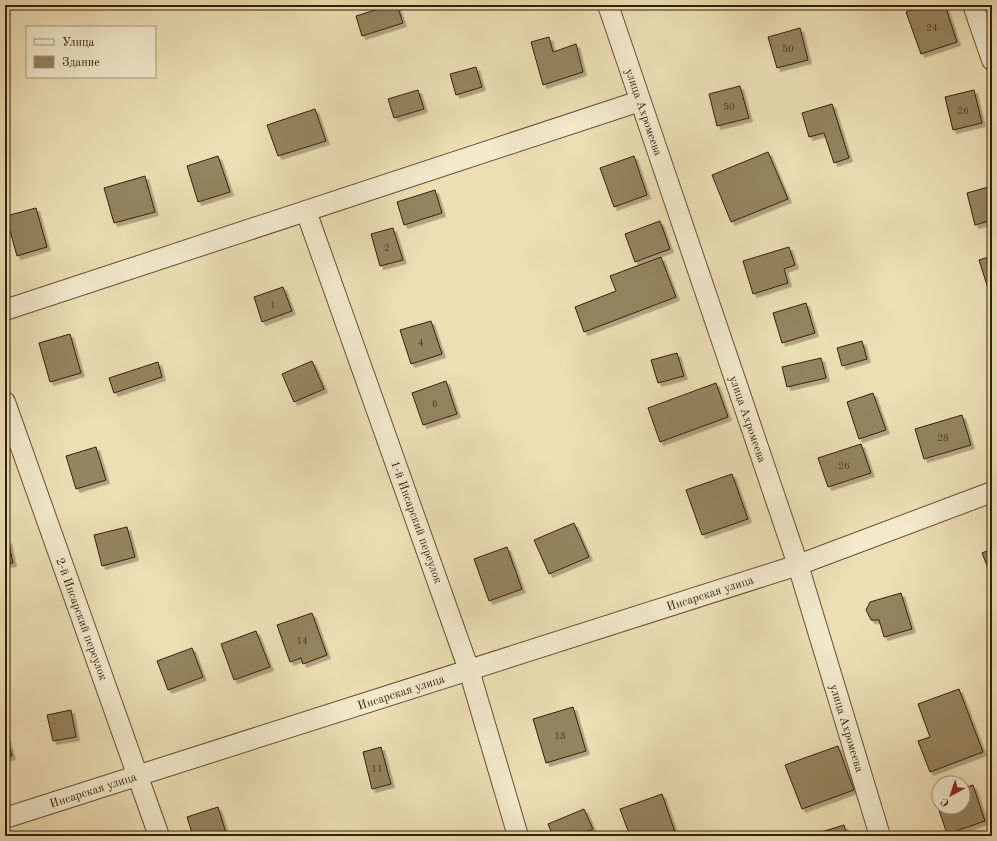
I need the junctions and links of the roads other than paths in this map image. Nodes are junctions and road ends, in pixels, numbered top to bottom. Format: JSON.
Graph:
{"nodes":[{"id":1,"x":608,"y":5,"type":"edge"},
{"id":2,"x":973,"y":5,"type":"edge"},
{"id":3,"x":992,"y":60,"type":"edge"},
{"id":4,"x":640,"y":101,"type":"junction"},
{"id":5,"x":306,"y":211,"type":"junction"},
{"id":6,"x":5,"y":310,"type":"edge"},
{"id":7,"x":5,"y":402,"type":"edge"},
{"id":8,"x":992,"y":492,"type":"edge"},
{"id":9,"x":798,"y":565,"type":"junction"},
{"id":10,"x":469,"y":670,"type":"junction"},
{"id":11,"x":138,"y":776,"type":"junction"},
{"id":12,"x":5,"y":818,"type":"edge"},
{"id":13,"x":159,"y":836,"type":"edge"},
{"id":14,"x":518,"y":836,"type":"edge"},
{"id":15,"x":880,"y":836,"type":"edge"}],
"edges":[{"from":1,"to":4,"type":"street","name":"улица Ахромеева"},
{"from":2,"to":3,"type":"street"},
{"from":4,"to":5,"type":"street"},
{"from":4,"to":9,"type":"street","name":"улица Ахромеева"},
{"from":5,"to":6,"type":"street"},
{"from":5,"to":10,"type":"street","name":"1-й Инсарский переулок"},
{"from":7,"to":11,"type":"street","name":"2-й Инсарский переулок"},
{"from":8,"to":9,"type":"street","name":"Инсарская улица"},
{"from":9,"to":10,"type":"street","name":"Инсарская улица"},
{"from":9,"to":15,"type":"street","name":"улица Ахромеева"},
{"from":10,"to":11,"type":"street","name":"Инсарская улица"},
{"from":10,"to":14,"type":"street","name":"1-й Инсарский переулок"},
{"from":11,"to":12,"type":"street","name":"Инсарская улица"},
{"from":11,"to":13,"type":"street","name":"2-й Инсарский переулок"}]}
